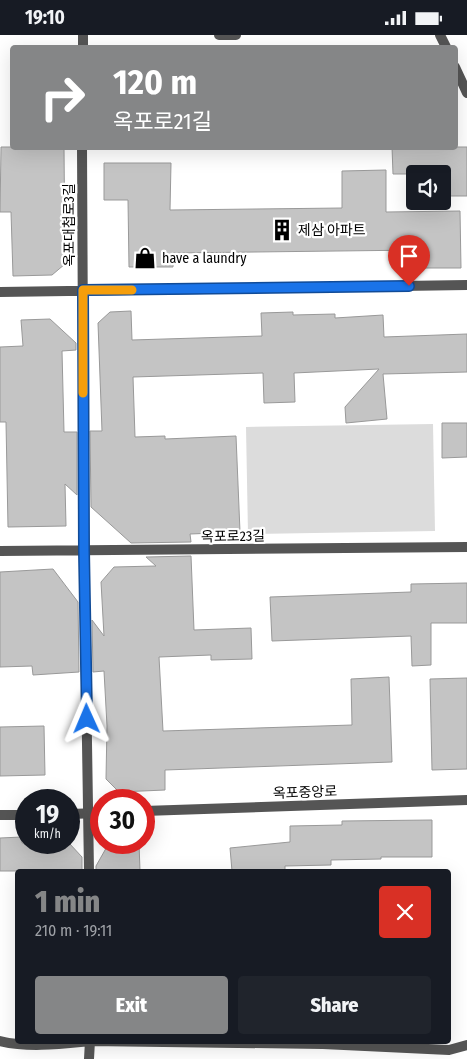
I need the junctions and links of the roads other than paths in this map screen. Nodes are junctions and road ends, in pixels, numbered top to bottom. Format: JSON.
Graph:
{"nodes":[{"id":1,"x":220,"y":35,"type":"edge"},
{"id":2,"x":236,"y":35,"type":"edge"},
{"id":3,"x":458,"y":74,"type":"edge"},
{"id":4,"x":467,"y":93,"type":"edge"},
{"id":5,"x":82,"y":150,"type":"edge"},
{"id":6,"x":467,"y":285,"type":"edge"},
{"id":7,"x":83,"y":290,"type":"junction"},
{"id":8,"x":0,"y":292,"type":"edge"},
{"id":9,"x":467,"y":547,"type":"edge"},
{"id":10,"x":0,"y":551,"type":"edge"},
{"id":11,"x":84,"y":551,"type":"junction"},
{"id":12,"x":467,"y":800,"type":"edge"},
{"id":13,"x":155,"y":811,"type":"edge"},
{"id":14,"x":80,"y":813,"type":"edge"},
{"id":15,"x":89,"y":813,"type":"junction"},
{"id":16,"x":0,"y":815,"type":"edge"},
{"id":17,"x":15,"y":815,"type":"edge"},
{"id":18,"x":89,"y":869,"type":"edge"},
{"id":19,"x":0,"y":1041,"type":"edge"},
{"id":20,"x":62,"y":1044,"type":"edge"},
{"id":21,"x":90,"y":1044,"type":"edge"},
{"id":22,"x":323,"y":1044,"type":"edge"},
{"id":23,"x":467,"y":1045,"type":"edge"},
{"id":24,"x":89,"y":1059,"type":"edge"}],
"edges":[{"from":1,"to":2,"type":"street"},
{"from":3,"to":4,"type":"street"},
{"from":5,"to":7,"type":"street","name":"옥포대첩로3길"},
{"from":6,"to":7,"type":"street"},
{"from":7,"to":8,"type":"street"},
{"from":7,"to":11,"type":"street","name":"옥포대첩로3길"},
{"from":9,"to":11,"type":"street","name":"옥포로23길"},
{"from":10,"to":11,"type":"street","name":"옥포로23길"},
{"from":11,"to":15,"type":"street","name":"옥포대첩로3길"},
{"from":12,"to":13,"type":"street","name":"옥포중앙로"},
{"from":14,"to":15,"type":"street"},
{"from":15,"to":18,"type":"street","name":"옥포대첩로3길"},
{"from":16,"to":17,"type":"street"},
{"from":19,"to":20,"type":"street"},
{"from":21,"to":24,"type":"street"},
{"from":22,"to":23,"type":"street"}]}
